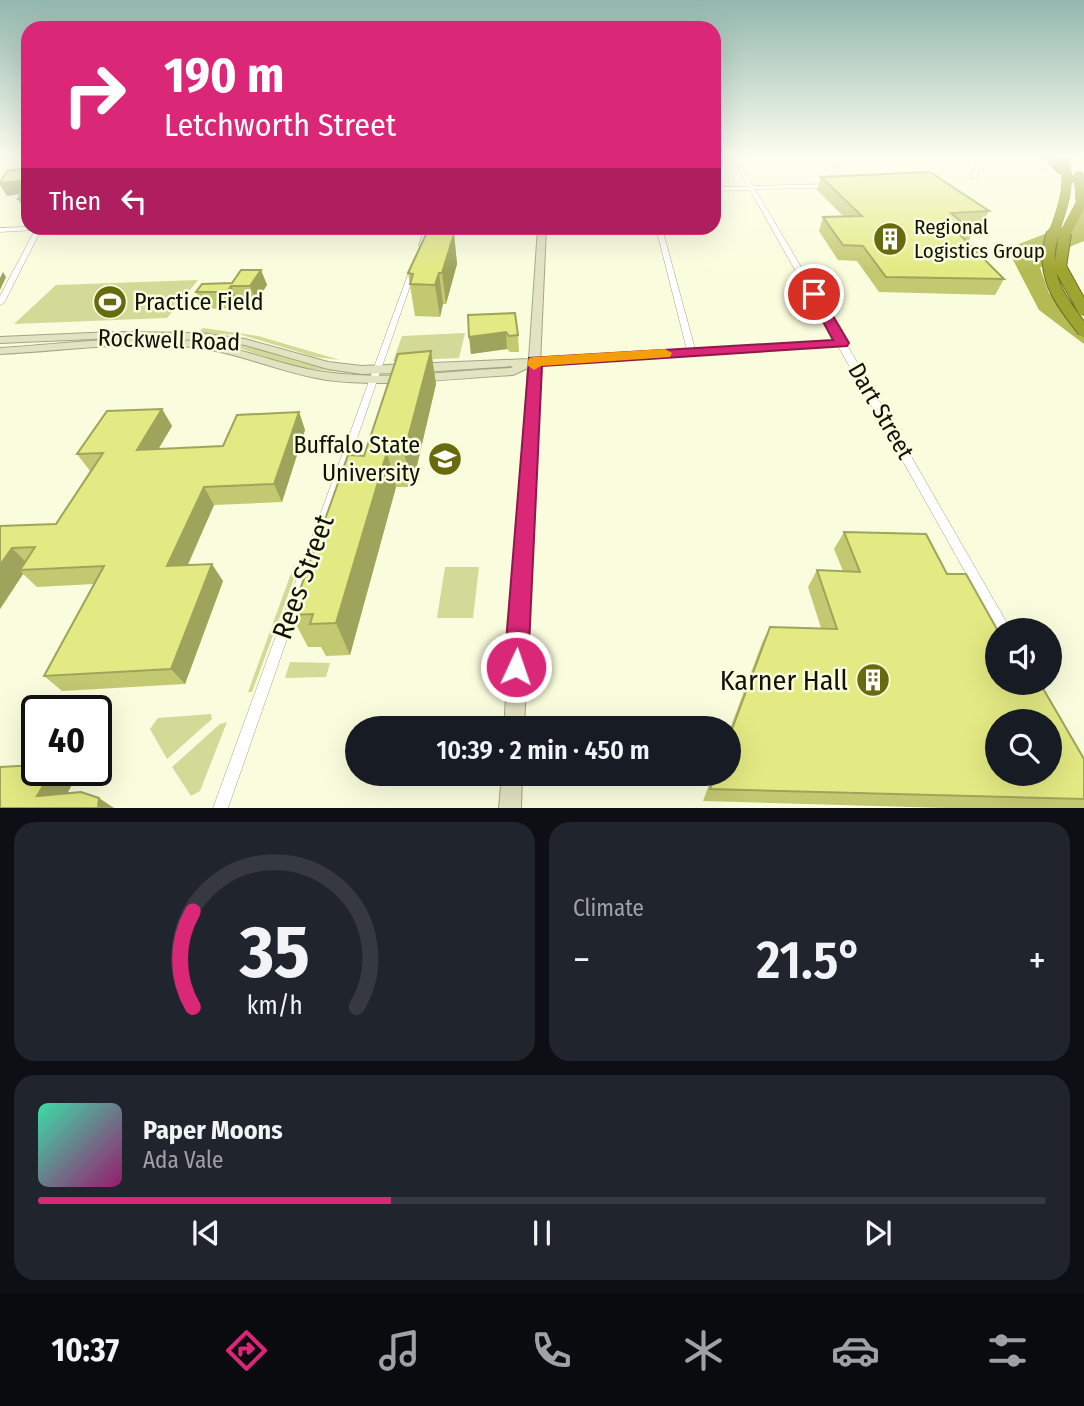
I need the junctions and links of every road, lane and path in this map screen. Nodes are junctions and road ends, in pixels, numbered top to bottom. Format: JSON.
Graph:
{"nodes":[{"id":1,"x":756,"y":195,"type":"edge"},
{"id":2,"x":1071,"y":195,"type":"edge"},
{"id":3,"x":1081,"y":195,"type":"edge"},
{"id":4,"x":21,"y":229,"type":"edge"},
{"id":5,"x":0,"y":230,"type":"edge"},
{"id":6,"x":35,"y":235,"type":"edge"},
{"id":7,"x":425,"y":235,"type":"edge"},
{"id":8,"x":542,"y":235,"type":"edge"},
{"id":9,"x":661,"y":235,"type":"edge"},
{"id":10,"x":0,"y":303,"type":"edge"},
{"id":11,"x":1084,"y":310,"type":"edge"},
{"id":12,"x":1084,"y":331,"type":"edge"},
{"id":13,"x":0,"y":340,"type":"edge"},
{"id":14,"x":842,"y":343,"type":"junction"},
{"id":15,"x":0,"y":351,"type":"edge"},
{"id":16,"x":692,"y":352,"type":"junction"},
{"id":17,"x":534,"y":362,"type":"junction"},
{"id":18,"x":375,"y":374,"type":"junction"},
{"id":19,"x":998,"y":618,"type":"edge"},
{"id":20,"x":515,"y":716,"type":"edge"},
{"id":21,"x":511,"y":786,"type":"edge"},
{"id":22,"x":220,"y":807,"type":"edge"},
{"id":23,"x":510,"y":807,"type":"edge"}],
"edges":[{"from":1,"to":14,"type":"street","name":"Dart Street"},
{"from":2,"to":12,"type":"highway","bridge":true},
{"from":3,"to":11,"type":"highway","bridge":true},
{"from":4,"to":5,"type":"street"},
{"from":6,"to":10,"type":"street"},
{"from":7,"to":18,"type":"street","name":"Rees Street"},
{"from":8,"to":17,"type":"street"},
{"from":9,"to":16,"type":"street"},
{"from":13,"to":18,"type":"street","name":"Rockwell Road"},
{"from":14,"to":16,"type":"street"},
{"from":14,"to":19,"type":"street","name":"Dart Street"},
{"from":15,"to":18,"type":"street","name":"Rockwell Road"},
{"from":16,"to":17,"type":"street"},
{"from":17,"to":18,"type":"street"},
{"from":17,"to":20,"type":"street"},
{"from":18,"to":22,"type":"street","name":"Rees Street"},
{"from":21,"to":23,"type":"street"}]}
